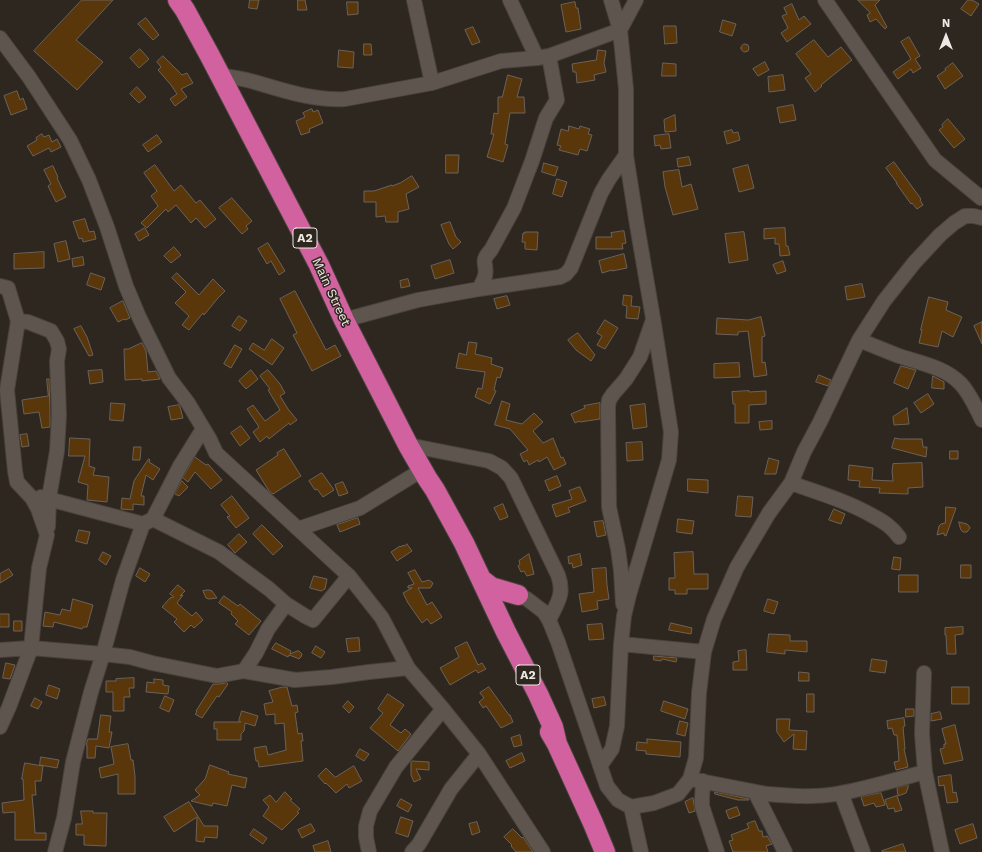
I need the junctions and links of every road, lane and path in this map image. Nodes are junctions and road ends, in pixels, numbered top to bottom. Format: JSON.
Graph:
{"nodes":[{"id":1,"x":178,"y":0,"type":"edge"},
{"id":2,"x":414,"y":0,"type":"edge"},
{"id":3,"x":510,"y":0,"type":"edge"},
{"id":4,"x":611,"y":0,"type":"edge"},
{"id":5,"x":636,"y":0,"type":"edge"},
{"id":6,"x":824,"y":0,"type":"edge"},
{"id":7,"x":620,"y":30,"type":"junction"},
{"id":8,"x":0,"y":38,"type":"edge"},
{"id":9,"x":543,"y":57,"type":"junction"},
{"id":10,"x":220,"y":75,"type":"junction"},
{"id":11,"x":432,"y":83,"type":"junction"},
{"id":12,"x":626,"y":154,"type":"junction"},
{"id":13,"x":981,"y":197,"type":"edge"},
{"id":14,"x":980,"y":217,"type":"edge"},
{"id":15,"x":0,"y":286,"type":"edge"},
{"id":16,"x":479,"y":289,"type":"junction"},
{"id":17,"x":653,"y":318,"type":"junction"},
{"id":18,"x":344,"y":320,"type":"junction"},
{"id":19,"x":18,"y":321,"type":"junction"},
{"id":20,"x":859,"y":340,"type":"junction"},
{"id":21,"x":982,"y":420,"type":"edge"},
{"id":22,"x":203,"y":429,"type":"junction"},
{"id":23,"x":408,"y":444,"type":"junction"},
{"id":24,"x":424,"y":474,"type":"junction"},
{"id":25,"x":17,"y":482,"type":"junction"},
{"id":26,"x":790,"y":483,"type":"junction"},
{"id":27,"x":49,"y":498,"type":"junction"},
{"id":28,"x":148,"y":521,"type":"junction"},
{"id":29,"x":298,"y":528,"type":"junction"},
{"id":30,"x":47,"y":535,"type":"junction"},
{"id":31,"x":899,"y":537,"type":"dead end"},
{"id":32,"x":349,"y":576,"type":"junction"},
{"id":33,"x":482,"y":580,"type":"junction"},
{"id":34,"x":522,"y":598,"type":"junction"},
{"id":35,"x":286,"y":604,"type":"junction"},
{"id":36,"x":490,"y":606,"type":"junction"},
{"id":37,"x":624,"y":616,"type":"junction"},
{"id":38,"x":549,"y":620,"type":"junction"},
{"id":39,"x":506,"y":632,"type":"junction"},
{"id":40,"x":620,"y":644,"type":"junction"},
{"id":41,"x":31,"y":648,"type":"junction"},
{"id":42,"x":0,"y":650,"type":"edge"},
{"id":43,"x":704,"y":652,"type":"junction"},
{"id":44,"x":103,"y":654,"type":"junction"},
{"id":45,"x":408,"y":668,"type":"junction"},
{"id":46,"x":244,"y":671,"type":"junction"},
{"id":47,"x":924,"y":673,"type":"dead end"},
{"id":48,"x":443,"y":709,"type":"junction"},
{"id":49,"x":0,"y":727,"type":"edge"},
{"id":50,"x":557,"y":744,"type":"junction"},
{"id":51,"x":479,"y":754,"type":"junction"},
{"id":52,"x":600,"y":766,"type":"junction"},
{"id":53,"x":926,"y":772,"type":"junction"},
{"id":54,"x":696,"y":780,"type":"junction"},
{"id":55,"x":755,"y":792,"type":"junction"},
{"id":56,"x":841,"y":793,"type":"junction"},
{"id":57,"x":631,"y":807,"type":"junction"},
{"id":58,"x":55,"y":852,"type":"edge"},
{"id":59,"x":369,"y":852,"type":"edge"},
{"id":60,"x":412,"y":852,"type":"edge"},
{"id":61,"x":543,"y":852,"type":"edge"},
{"id":62,"x":604,"y":852,"type":"edge"},
{"id":63,"x":641,"y":852,"type":"edge"},
{"id":64,"x":717,"y":852,"type":"edge"},
{"id":65,"x":785,"y":852,"type":"edge"},
{"id":66,"x":863,"y":852,"type":"edge"},
{"id":67,"x":942,"y":852,"type":"edge"}],
"edges":[{"from":1,"to":10,"type":"highway","name":"Main Street","number":"A2"},
{"from":2,"to":11,"type":"street"},
{"from":3,"to":9,"type":"street"},
{"from":4,"to":7,"type":"street"},
{"from":5,"to":7,"type":"street"},
{"from":6,"to":13,"type":"street"},
{"from":7,"to":9,"type":"street"},
{"from":7,"to":12,"type":"street"},
{"from":8,"to":22,"type":"street"},
{"from":9,"to":11,"type":"street"},
{"from":9,"to":16,"type":"street"},
{"from":10,"to":11,"type":"street"},
{"from":10,"to":18,"type":"highway","name":"Main Street","number":"A2"},
{"from":12,"to":16,"type":"street"},
{"from":12,"to":17,"type":"street"},
{"from":13,"to":14,"type":"street"},
{"from":14,"to":20,"type":"street"},
{"from":15,"to":19,"type":"street"},
{"from":16,"to":18,"type":"street"},
{"from":17,"to":37,"type":"street"},
{"from":17,"to":37,"type":"street"},
{"from":18,"to":23,"type":"highway","name":"Main Street","number":"A2"},
{"from":19,"to":25,"type":"street"},
{"from":19,"to":27,"type":"street"},
{"from":20,"to":21,"type":"street"},
{"from":20,"to":26,"type":"street"},
{"from":22,"to":28,"type":"street"},
{"from":22,"to":29,"type":"street"},
{"from":23,"to":24,"type":"highway","name":"Main Street","number":"A2"},
{"from":23,"to":38,"type":"street"},
{"from":24,"to":29,"type":"street"},
{"from":24,"to":33,"type":"highway","name":"Main Street","number":"A2"},
{"from":24,"to":36,"type":"highway","name":"Main Street","number":"A2"},
{"from":25,"to":27,"type":"street"},
{"from":25,"to":30,"type":"street"},
{"from":26,"to":31,"type":"street"},
{"from":26,"to":43,"type":"street"},
{"from":27,"to":28,"type":"street"},
{"from":27,"to":30,"type":"street"},
{"from":28,"to":35,"type":"street"},
{"from":28,"to":44,"type":"street"},
{"from":29,"to":32,"type":"street"},
{"from":30,"to":41,"type":"street"},
{"from":32,"to":35,"type":"street"},
{"from":32,"to":45,"type":"street"},
{"from":33,"to":34,"type":"highway"},
{"from":33,"to":36,"type":"highway","name":"Main Street","number":"A2"},
{"from":34,"to":36,"type":"street"},
{"from":34,"to":38,"type":"street"},
{"from":34,"to":39,"type":"highway"},
{"from":35,"to":46,"type":"street"},
{"from":36,"to":39,"type":"highway","number":"A2"},
{"from":36,"to":50,"type":"highway","number":"A2"},
{"from":37,"to":40,"type":"street"},
{"from":38,"to":52,"type":"street"},
{"from":39,"to":50,"type":"highway","number":"A2"},
{"from":40,"to":43,"type":"street"},
{"from":40,"to":52,"type":"street"},
{"from":41,"to":42,"type":"street"},
{"from":41,"to":44,"type":"street"},
{"from":41,"to":49,"type":"street"},
{"from":43,"to":54,"type":"street"},
{"from":44,"to":46,"type":"street"},
{"from":44,"to":58,"type":"street"},
{"from":45,"to":46,"type":"street"},
{"from":45,"to":48,"type":"street"},
{"from":47,"to":53,"type":"street"},
{"from":48,"to":51,"type":"street"},
{"from":48,"to":59,"type":"street"},
{"from":50,"to":62,"type":"highway","number":"A2"},
{"from":51,"to":60,"type":"street"},
{"from":51,"to":61,"type":"street"},
{"from":52,"to":57,"type":"street"},
{"from":53,"to":56,"type":"street"},
{"from":53,"to":67,"type":"street"},
{"from":54,"to":55,"type":"street"},
{"from":54,"to":57,"type":"street"},
{"from":54,"to":64,"type":"street"},
{"from":55,"to":56,"type":"street"},
{"from":55,"to":65,"type":"street"},
{"from":56,"to":66,"type":"street"},
{"from":57,"to":63,"type":"street"}]}
